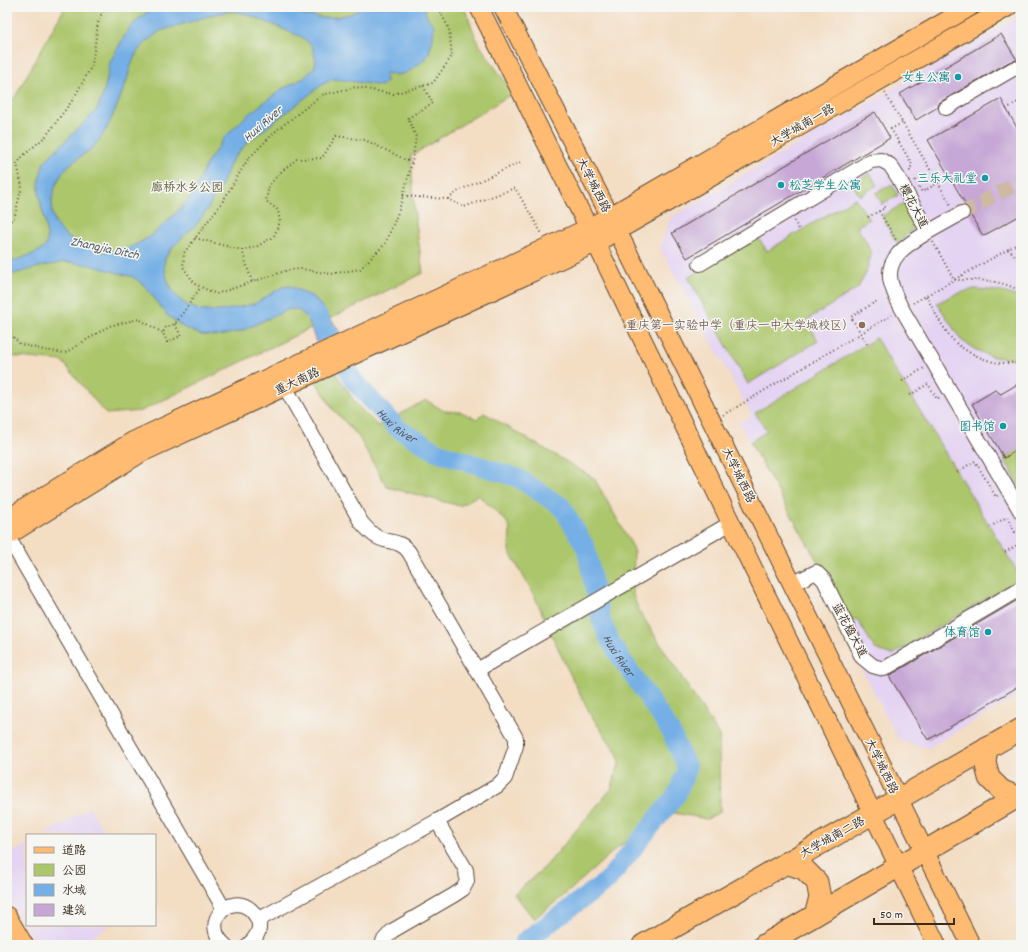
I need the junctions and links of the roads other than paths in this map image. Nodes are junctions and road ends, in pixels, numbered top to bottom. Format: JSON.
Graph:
{"nodes":[{"id":1,"x":479,"y":7,"type":"edge"},
{"id":2,"x":503,"y":7,"type":"edge"},
{"id":3,"x":970,"y":7,"type":"edge"},
{"id":4,"x":1008,"y":7,"type":"edge"},
{"id":5,"x":1021,"y":68,"type":"edge"},
{"id":6,"x":946,"y":108,"type":"dead end"},
{"id":7,"x":960,"y":215,"type":"tunnel mouth"},
{"id":8,"x":614,"y":224,"type":"junction"},
{"id":9,"x":928,"y":232,"type":"junction"},
{"id":10,"x":592,"y":235,"type":"junction"},
{"id":11,"x":700,"y":264,"type":"dead end"},
{"id":12,"x":370,"y":338,"type":"junction"},
{"id":13,"x":281,"y":380,"type":"junction"},
{"id":14,"x":1021,"y":512,"type":"edge"},
{"id":15,"x":7,"y":519,"type":"edge"},
{"id":16,"x":731,"y":523,"type":"junction"},
{"id":17,"x":7,"y":536,"type":"edge"},
{"id":18,"x":792,"y":584,"type":"junction"},
{"id":19,"x":1021,"y":588,"type":"edge"},
{"id":20,"x":477,"y":670,"type":"junction"},
{"id":21,"x":1021,"y":729,"type":"edge"},
{"id":22,"x":987,"y":748,"type":"junction"},
{"id":23,"x":1019,"y":796,"type":"edge"},
{"id":24,"x":898,"y":800,"type":"junction"},
{"id":25,"x":873,"y":814,"type":"junction"},
{"id":26,"x":437,"y":821,"type":"junction"},
{"id":27,"x":924,"y":852,"type":"junction"},
{"id":28,"x":786,"y":863,"type":"junction"},
{"id":29,"x":898,"y":866,"type":"junction"},
{"id":30,"x":224,"y":909,"type":"junction"},
{"id":31,"x":815,"y":915,"type":"junction"},
{"id":32,"x":7,"y":916,"type":"edge"},
{"id":33,"x":258,"y":920,"type":"junction"},
{"id":34,"x":219,"y":944,"type":"edge"},
{"id":35,"x":24,"y":945,"type":"edge"},
{"id":36,"x":248,"y":945,"type":"edge"},
{"id":37,"x":383,"y":945,"type":"edge"},
{"id":38,"x":643,"y":945,"type":"edge"},
{"id":39,"x":764,"y":945,"type":"edge"},
{"id":40,"x":937,"y":945,"type":"edge"},
{"id":41,"x":971,"y":945,"type":"edge"}],
"edges":[{"from":1,"to":10,"type":"main road","name":"大学城西路"},
{"from":2,"to":8,"type":"main road","name":"大学城西路"},
{"from":3,"to":8,"type":"main road","name":"大学城南一路"},
{"from":4,"to":8,"type":"main road","name":"大学城南一路"},
{"from":5,"to":6,"type":"street"},
{"from":7,"to":9,"type":"street"},
{"from":8,"to":10,"type":"main road","name":"大学城南一路"},
{"from":8,"to":18,"type":"main road","name":"大学城西路"},
{"from":9,"to":11,"type":"street","name":"樱花大道"},
{"from":9,"to":14,"type":"street","name":"樱花大道"},
{"from":10,"to":12,"type":"main road","name":"重大南路"},
{"from":10,"to":12,"type":"main road","name":"重大南路"},
{"from":10,"to":16,"type":"main road","name":"大学城西路"},
{"from":12,"to":13,"type":"main road","name":"重大南路"},
{"from":13,"to":15,"type":"main road","name":"重大南路"},
{"from":13,"to":17,"type":"main road","name":"重大南路"},
{"from":13,"to":20,"type":"street"},
{"from":16,"to":20,"type":"street"},
{"from":16,"to":25,"type":"main road","name":"大学城西路"},
{"from":17,"to":30,"type":"street"},
{"from":18,"to":19,"type":"street","name":"蓝花楹大道"},
{"from":18,"to":24,"type":"main road","name":"大学城西路"},
{"from":20,"to":26,"type":"street"},
{"from":21,"to":22,"type":"highway","name":"大学城南二路"},
{"from":22,"to":23,"type":"highway"},
{"from":22,"to":24,"type":"highway","name":"大学城南二路"},
{"from":23,"to":27,"type":"highway"},
{"from":24,"to":25,"type":"highway","name":"大学城南二路"},
{"from":24,"to":27,"type":"main road","name":"大学城西路"},
{"from":25,"to":28,"type":"highway","name":"大学城南二路"},
{"from":25,"to":29,"type":"main road","name":"大学城西路"},
{"from":26,"to":33,"type":"street"},
{"from":26,"to":37,"type":"street"},
{"from":27,"to":29,"type":"highway"},
{"from":27,"to":41,"type":"main road","name":"大学城西路"},
{"from":28,"to":31,"type":"highway"},
{"from":28,"to":38,"type":"highway","name":"大学城南二路"},
{"from":29,"to":31,"type":"highway"},
{"from":29,"to":40,"type":"main road","name":"大学城西路"},
{"from":30,"to":33,"type":"street"},
{"from":30,"to":34,"type":"street"},
{"from":31,"to":39,"type":"highway"},
{"from":32,"to":35,"type":"main road"},
{"from":33,"to":36,"type":"street"}]}
